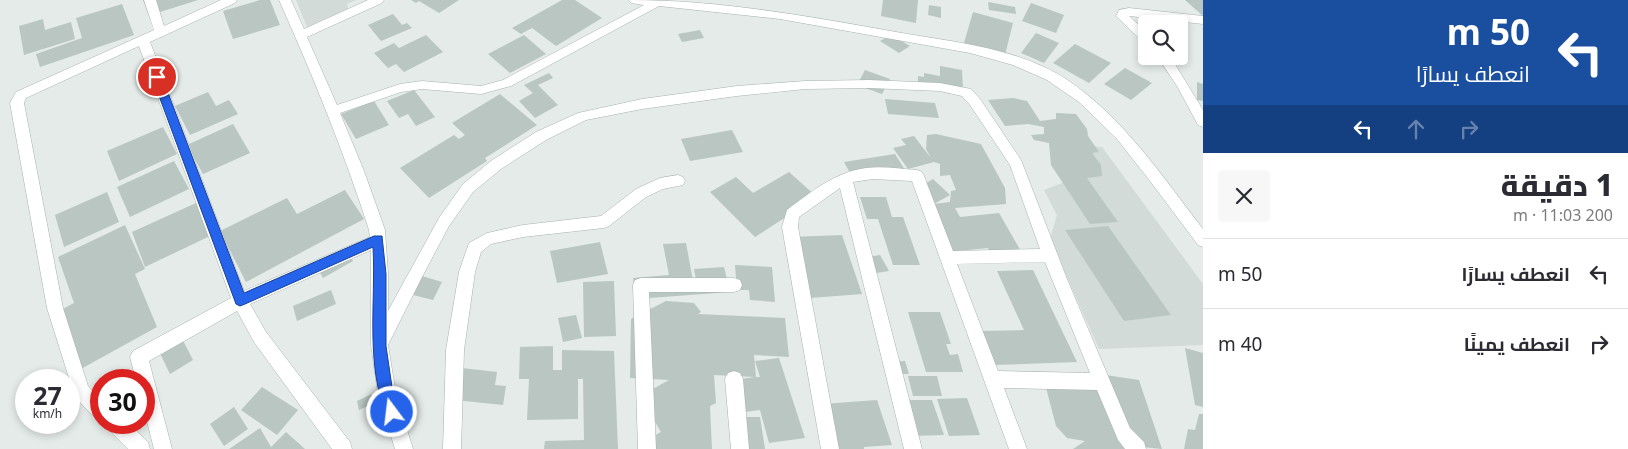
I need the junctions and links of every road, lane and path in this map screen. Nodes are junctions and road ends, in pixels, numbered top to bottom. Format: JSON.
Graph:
{"nodes":[{"id":1,"x":150,"y":0,"type":"edge"},
{"id":2,"x":231,"y":0,"type":"edge"},
{"id":3,"x":285,"y":0,"type":"edge"},
{"id":4,"x":378,"y":0,"type":"edge"},
{"id":5,"x":635,"y":0,"type":"edge"},
{"id":6,"x":656,"y":3,"type":"junction"},
{"id":7,"x":1149,"y":15,"type":"edge"},
{"id":8,"x":1203,"y":20,"type":"edge"},
{"id":9,"x":1188,"y":22,"type":"edge"},
{"id":10,"x":1138,"y":31,"type":"edge"},
{"id":11,"x":160,"y":32,"type":"junction"},
{"id":12,"x":301,"y":35,"type":"junction"},
{"id":13,"x":143,"y":40,"type":"junction"},
{"id":14,"x":1169,"y":65,"type":"edge"},
{"id":15,"x":333,"y":111,"type":"junction"},
{"id":16,"x":1203,"y":122,"type":"edge"},
{"id":17,"x":845,"y":179,"type":"junction"},
{"id":18,"x":678,"y":181,"type":"dead end"},
{"id":19,"x":378,"y":240,"type":"junction"},
{"id":20,"x":1203,"y":241,"type":"edge"},
{"id":21,"x":1050,"y":255,"type":"junction"},
{"id":22,"x":947,"y":258,"type":"junction"},
{"id":23,"x":734,"y":285,"type":"dead end"},
{"id":24,"x":240,"y":301,"type":"junction"},
{"id":25,"x":379,"y":346,"type":"junction"},
{"id":26,"x":734,"y":379,"type":"dead end"},
{"id":27,"x":992,"y":379,"type":"junction"},
{"id":28,"x":1102,"y":382,"type":"junction"},
{"id":29,"x":90,"y":400,"type":"edge"},
{"id":30,"x":125,"y":434,"type":"edge"},
{"id":31,"x":141,"y":449,"type":"edge"},
{"id":32,"x":163,"y":449,"type":"edge"},
{"id":33,"x":343,"y":449,"type":"edge"},
{"id":34,"x":404,"y":449,"type":"edge"},
{"id":35,"x":452,"y":449,"type":"edge"},
{"id":36,"x":647,"y":449,"type":"edge"},
{"id":37,"x":740,"y":449,"type":"edge"},
{"id":38,"x":830,"y":449,"type":"edge"},
{"id":39,"x":913,"y":449,"type":"edge"},
{"id":40,"x":1018,"y":449,"type":"edge"},
{"id":41,"x":1137,"y":449,"type":"edge"}],
"edges":[{"from":1,"to":11,"type":"street"},
{"from":2,"to":11,"type":"street"},
{"from":3,"to":12,"type":"street"},
{"from":4,"to":12,"type":"street"},
{"from":5,"to":6,"type":"street"},
{"from":6,"to":15,"type":"street"},
{"from":6,"to":20,"type":"street"},
{"from":7,"to":10,"type":"street"},
{"from":8,"to":9,"type":"street"},
{"from":11,"to":13,"type":"street"},
{"from":12,"to":15,"type":"street"},
{"from":13,"to":24,"type":"street"},
{"from":13,"to":29,"type":"street"},
{"from":14,"to":16,"type":"street"},
{"from":15,"to":19,"type":"street"},
{"from":17,"to":22,"type":"street"},
{"from":17,"to":38,"type":"street"},
{"from":17,"to":39,"type":"street"},
{"from":18,"to":35,"type":"street"},
{"from":19,"to":24,"type":"street"},
{"from":19,"to":25,"type":"street"},
{"from":21,"to":22,"type":"street"},
{"from":21,"to":25,"type":"street"},
{"from":21,"to":28,"type":"street"},
{"from":22,"to":27,"type":"street"},
{"from":23,"to":36,"type":"street"},
{"from":24,"to":32,"type":"street"},
{"from":24,"to":33,"type":"street"},
{"from":25,"to":34,"type":"street"},
{"from":26,"to":37,"type":"street"},
{"from":27,"to":28,"type":"street"},
{"from":27,"to":40,"type":"street"},
{"from":28,"to":41,"type":"street"},
{"from":30,"to":31,"type":"street"}]}
